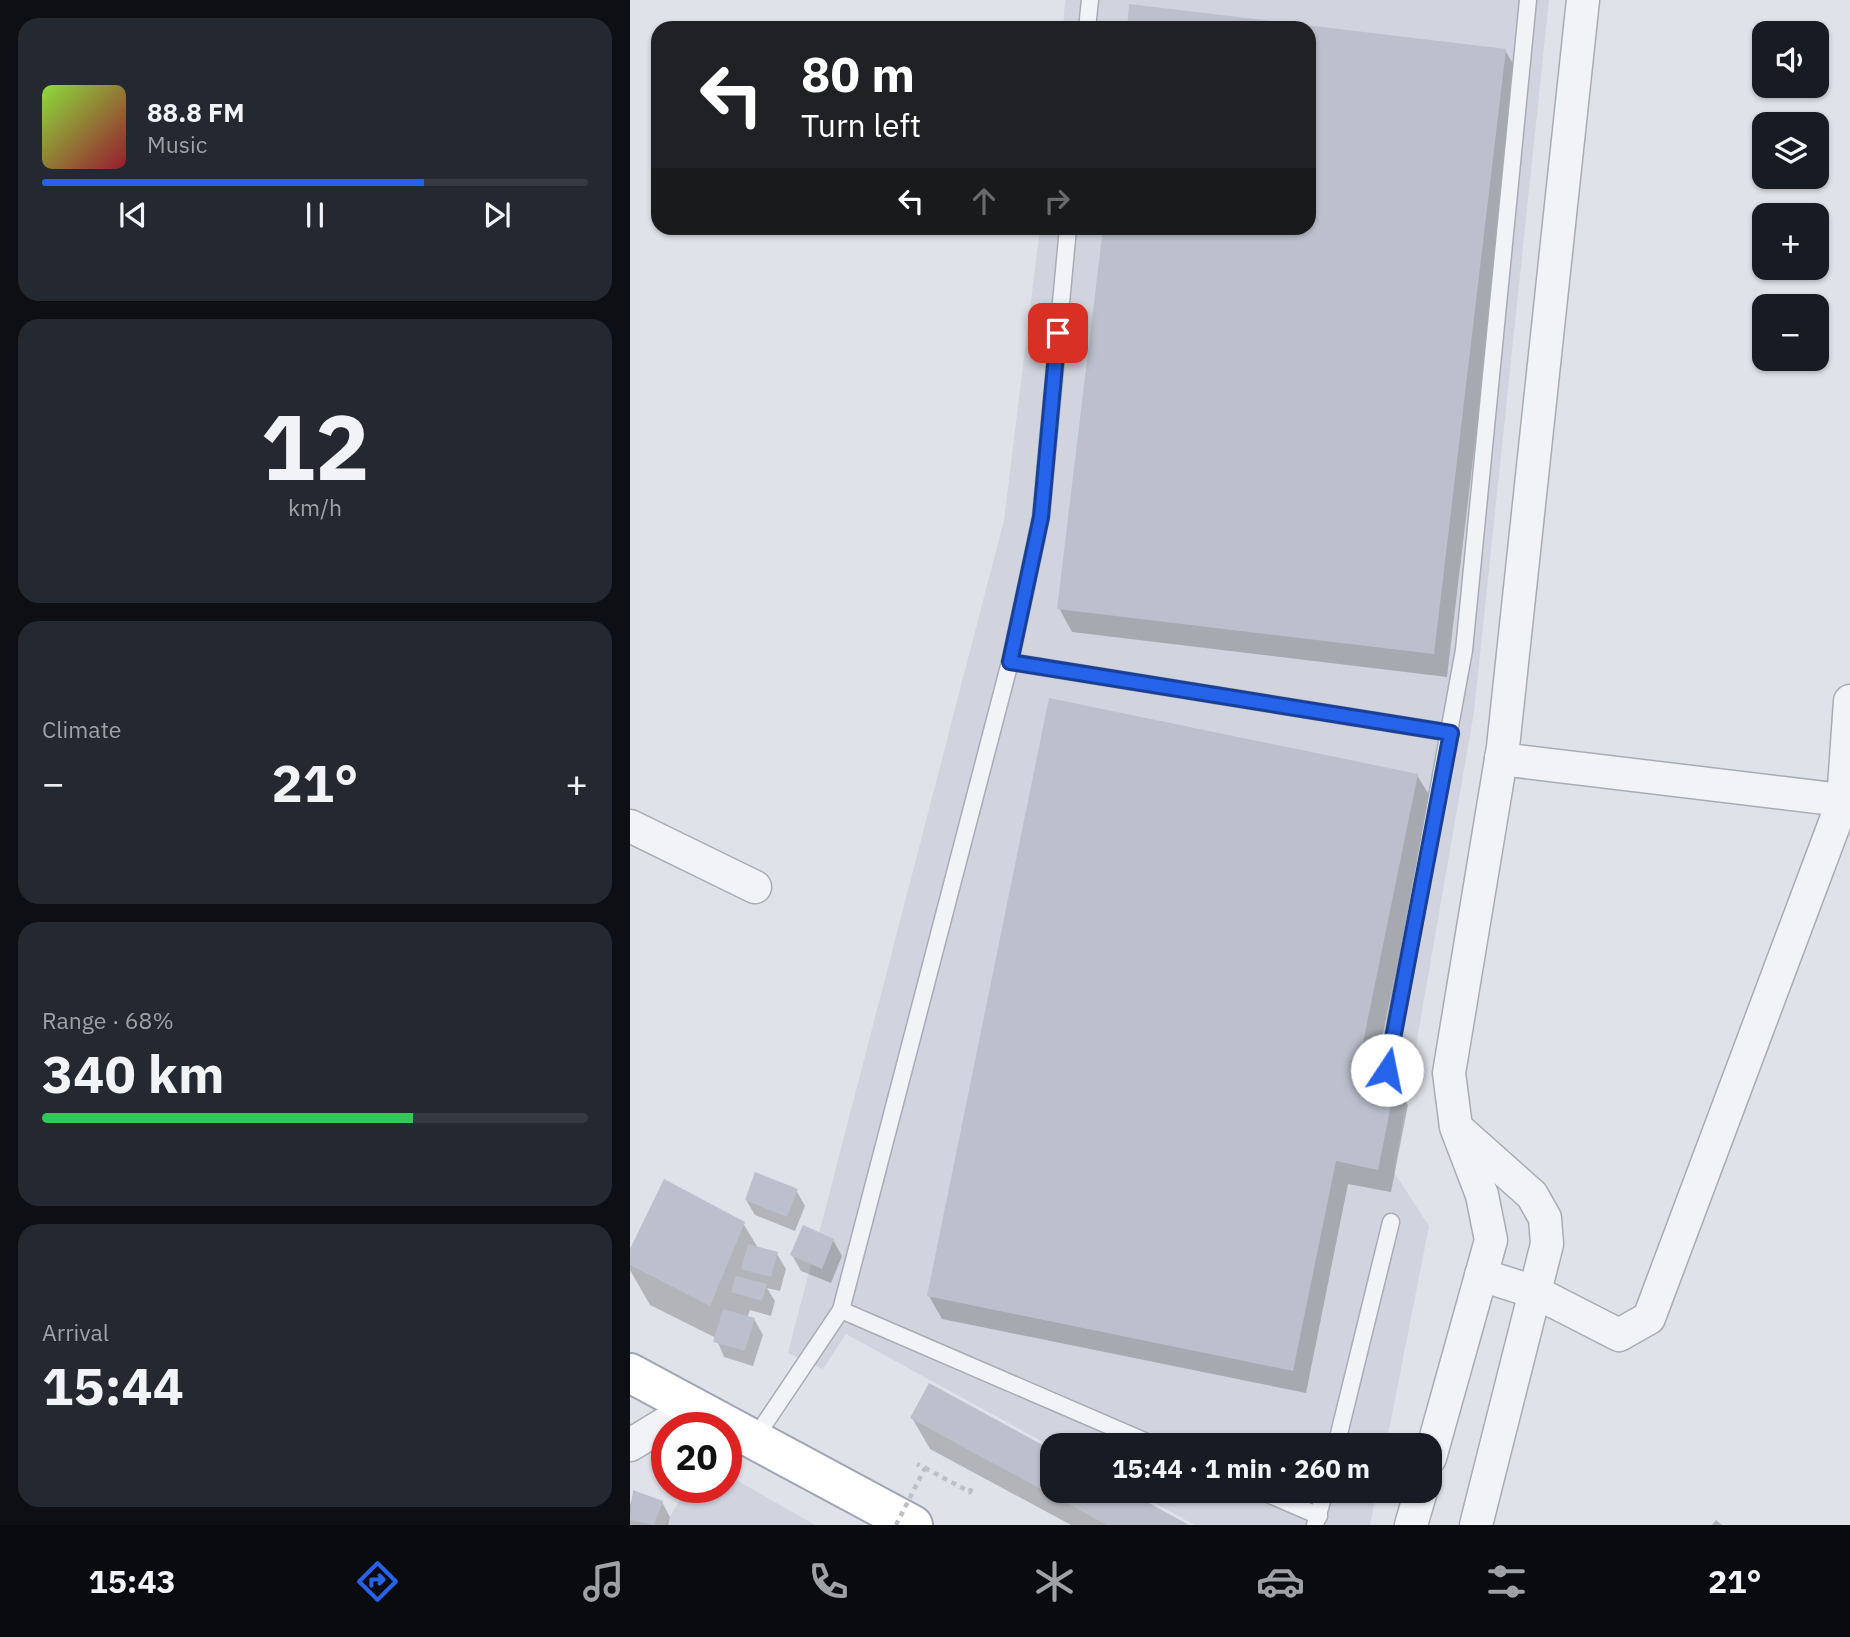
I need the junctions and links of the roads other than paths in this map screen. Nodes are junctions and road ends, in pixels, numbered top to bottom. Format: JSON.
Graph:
{"nodes":[{"id":1,"x":1090,"y":0,"type":"edge"},
{"id":2,"x":1528,"y":0,"type":"edge"},
{"id":3,"x":1583,"y":0,"type":"edge"},
{"id":4,"x":1088,"y":21,"type":"edge"},
{"id":5,"x":1067,"y":235,"type":"edge"},
{"id":6,"x":1010,"y":662,"type":"junction"},
{"id":7,"x":1850,"y":702,"type":"edge"},
{"id":8,"x":1451,"y":733,"type":"junction"},
{"id":9,"x":1501,"y":759,"type":"junction"},
{"id":10,"x":1847,"y":801,"type":"edge"},
{"id":11,"x":630,"y":826,"type":"edge"},
{"id":12,"x":755,"y":887,"type":"dead end"},
{"id":13,"x":1387,"y":1070,"type":"dead end"},
{"id":14,"x":1456,"y":1127,"type":"junction"},
{"id":15,"x":1391,"y":1222,"type":"dead end"},
{"id":16,"x":1481,"y":1275,"type":"junction"},
{"id":17,"x":1535,"y":1292,"type":"junction"},
{"id":18,"x":841,"y":1310,"type":"junction"},
{"id":19,"x":630,"y":1373,"type":"edge"},
{"id":20,"x":694,"y":1406,"type":"junction"},
{"id":21,"x":1126,"y":1433,"type":"edge"},
{"id":22,"x":1339,"y":1433,"type":"edge"},
{"id":23,"x":1437,"y":1433,"type":"edge"},
{"id":24,"x":755,"y":1438,"type":"junction"},
{"id":25,"x":630,"y":1445,"type":"edge"},
{"id":26,"x":1284,"y":1503,"type":"edge"},
{"id":27,"x":1322,"y":1503,"type":"edge"},
{"id":28,"x":1417,"y":1503,"type":"edge"},
{"id":29,"x":1317,"y":1520,"type":"edge"},
{"id":30,"x":913,"y":1525,"type":"edge"},
{"id":31,"x":1411,"y":1525,"type":"edge"},
{"id":32,"x":1476,"y":1525,"type":"edge"}],
"edges":[{"from":1,"to":4,"type":"lane"},
{"from":2,"to":8,"type":"lane"},
{"from":3,"to":9,"type":"street"},
{"from":5,"to":6,"type":"lane"},
{"from":6,"to":8,"type":"lane"},
{"from":6,"to":18,"type":"lane"},
{"from":7,"to":10,"type":"street"},
{"from":8,"to":13,"type":"lane"},
{"from":9,"to":10,"type":"street"},
{"from":9,"to":14,"type":"street"},
{"from":10,"to":17,"type":"street"},
{"from":11,"to":12,"type":"street"},
{"from":14,"to":16,"type":"street"},
{"from":14,"to":17,"type":"street"},
{"from":15,"to":22,"type":"lane"},
{"from":16,"to":17,"type":"street"},
{"from":16,"to":23,"type":"street"},
{"from":17,"to":32,"type":"street"},
{"from":18,"to":21,"type":"lane"},
{"from":18,"to":24,"type":"lane"},
{"from":19,"to":20,"type":"main road"},
{"from":20,"to":24,"type":"main road"},
{"from":20,"to":25,"type":"street"},
{"from":24,"to":30,"type":"main road"},
{"from":26,"to":29,"type":"lane"},
{"from":27,"to":29,"type":"lane"},
{"from":28,"to":31,"type":"street"}]}
